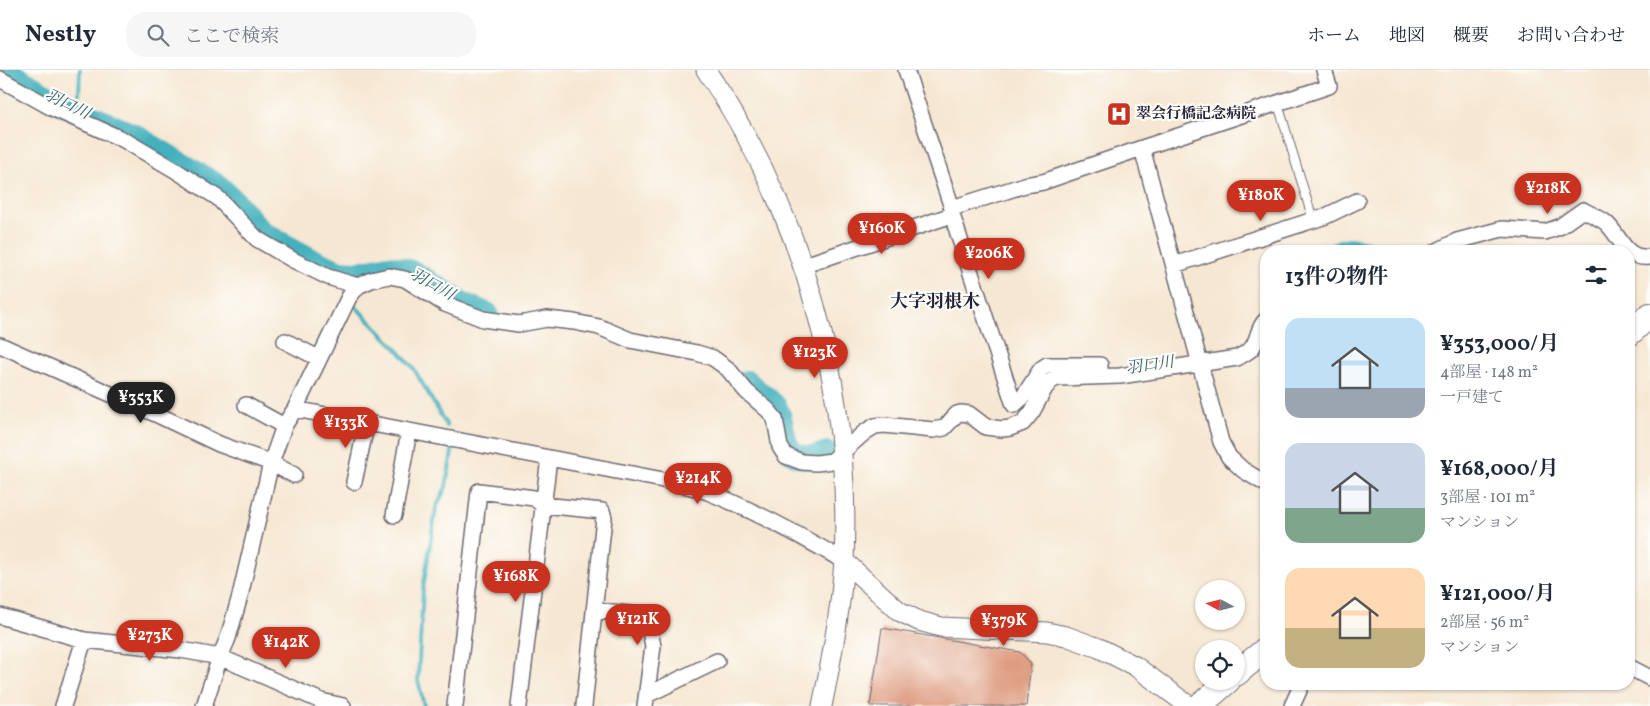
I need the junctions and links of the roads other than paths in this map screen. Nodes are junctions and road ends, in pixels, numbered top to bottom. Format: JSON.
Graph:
{"nodes":[{"id":1,"x":706,"y":70,"type":"edge"},
{"id":2,"x":906,"y":70,"type":"edge"},
{"id":3,"x":1324,"y":70,"type":"edge"},
{"id":4,"x":0,"y":79,"type":"edge"},
{"id":5,"x":1278,"y":104,"type":"junction"},
{"id":6,"x":1142,"y":148,"type":"junction"},
{"id":7,"x":1357,"y":201,"type":"dead end"},
{"id":8,"x":952,"y":212,"type":"junction"},
{"id":9,"x":1313,"y":220,"type":"junction"},
{"id":10,"x":1449,"y":245,"type":"edge"},
{"id":11,"x":1623,"y":245,"type":"edge"},
{"id":12,"x":1635,"y":255,"type":"edge"},
{"id":13,"x":1650,"y":257,"type":"edge"},
{"id":14,"x":802,"y":266,"type":"junction"},
{"id":15,"x":1174,"y":266,"type":"junction"},
{"id":16,"x":358,"y":286,"type":"junction"},
{"id":17,"x":1650,"y":315,"type":"edge"},
{"id":18,"x":1260,"y":327,"type":"edge"},
{"id":19,"x":1635,"y":329,"type":"edge"},
{"id":20,"x":286,"y":341,"type":"dead end"},
{"id":21,"x":0,"y":345,"type":"edge"},
{"id":22,"x":318,"y":358,"type":"junction"},
{"id":23,"x":1200,"y":364,"type":"junction"},
{"id":24,"x":1100,"y":377,"type":"junction"},
{"id":25,"x":246,"y":405,"type":"dead end"},
{"id":26,"x":294,"y":409,"type":"junction"},
{"id":27,"x":367,"y":422,"type":"junction"},
{"id":28,"x":284,"y":426,"type":"junction"},
{"id":29,"x":409,"y":431,"type":"junction"},
{"id":30,"x":842,"y":451,"type":"junction"},
{"id":31,"x":549,"y":458,"type":"junction"},
{"id":32,"x":271,"y":463,"type":"junction"},
{"id":33,"x":294,"y":475,"type":"dead end"},
{"id":34,"x":1260,"y":480,"type":"edge"},
{"id":35,"x":354,"y":482,"type":"dead end"},
{"id":36,"x":543,"y":504,"type":"junction"},
{"id":37,"x":394,"y":514,"type":"dead end"},
{"id":38,"x":844,"y":561,"type":"junction"},
{"id":39,"x":594,"y":610,"type":"junction"},
{"id":40,"x":0,"y":616,"type":"edge"},
{"id":41,"x":84,"y":640,"type":"junction"},
{"id":42,"x":1260,"y":654,"type":"edge"},
{"id":43,"x":220,"y":657,"type":"junction"},
{"id":44,"x":717,"y":661,"type":"dead end"},
{"id":45,"x":1245,"y":666,"type":"edge"},
{"id":46,"x":1635,"y":670,"type":"edge"},
{"id":47,"x":1650,"y":678,"type":"edge"},
{"id":48,"x":1218,"y":690,"type":"edge"},
{"id":49,"x":1299,"y":690,"type":"edge"},
{"id":50,"x":646,"y":701,"type":"edge"},
{"id":51,"x":209,"y":705,"type":"edge"},
{"id":52,"x":63,"y":706,"type":"edge"},
{"id":53,"x":343,"y":706,"type":"edge"},
{"id":54,"x":455,"y":706,"type":"edge"},
{"id":55,"x":519,"y":706,"type":"edge"},
{"id":56,"x":584,"y":706,"type":"edge"},
{"id":57,"x":822,"y":706,"type":"edge"},
{"id":58,"x":1189,"y":706,"type":"edge"},
{"id":59,"x":1199,"y":706,"type":"edge"},
{"id":60,"x":1292,"y":706,"type":"edge"}],
"edges":[{"from":1,"to":14,"type":"street"},
{"from":2,"to":8,"type":"street"},
{"from":3,"to":5,"type":"street"},
{"from":4,"to":16,"type":"street"},
{"from":5,"to":6,"type":"street"},
{"from":5,"to":9,"type":"lane"},
{"from":6,"to":8,"type":"street"},
{"from":6,"to":15,"type":"street"},
{"from":7,"to":9,"type":"street"},
{"from":8,"to":14,"type":"street"},
{"from":8,"to":24,"type":"street"},
{"from":9,"to":15,"type":"street"},
{"from":10,"to":11,"type":"street"},
{"from":12,"to":13,"type":"street"},
{"from":14,"to":30,"type":"street"},
{"from":15,"to":23,"type":"street"},
{"from":16,"to":22,"type":"street"},
{"from":16,"to":30,"type":"street"},
{"from":17,"to":19,"type":"main road"},
{"from":18,"to":23,"type":"street"},
{"from":20,"to":22,"type":"street"},
{"from":21,"to":32,"type":"street"},
{"from":22,"to":26,"type":"street"},
{"from":23,"to":24,"type":"street"},
{"from":23,"to":34,"type":"street"},
{"from":24,"to":30,"type":"street"},
{"from":25,"to":28,"type":"street"},
{"from":26,"to":27,"type":"street"},
{"from":26,"to":28,"type":"street"},
{"from":27,"to":29,"type":"street"},
{"from":27,"to":35,"type":"street"},
{"from":28,"to":32,"type":"street"},
{"from":29,"to":31,"type":"street"},
{"from":29,"to":37,"type":"street"},
{"from":30,"to":38,"type":"street"},
{"from":31,"to":36,"type":"street"},
{"from":31,"to":38,"type":"street"},
{"from":32,"to":33,"type":"street"},
{"from":32,"to":43,"type":"street"},
{"from":36,"to":39,"type":"street"},
{"from":36,"to":54,"type":"street"},
{"from":36,"to":55,"type":"street"},
{"from":38,"to":57,"type":"street"},
{"from":38,"to":58,"type":"street"},
{"from":39,"to":50,"type":"street"},
{"from":39,"to":56,"type":"street"},
{"from":40,"to":41,"type":"street"},
{"from":41,"to":43,"type":"street"},
{"from":41,"to":52,"type":"street"},
{"from":42,"to":45,"type":"main road"},
{"from":43,"to":51,"type":"street"},
{"from":43,"to":53,"type":"street"},
{"from":44,"to":50,"type":"street"},
{"from":46,"to":47,"type":"street"},
{"from":48,"to":59,"type":"main road"},
{"from":49,"to":60,"type":"street"}]}
